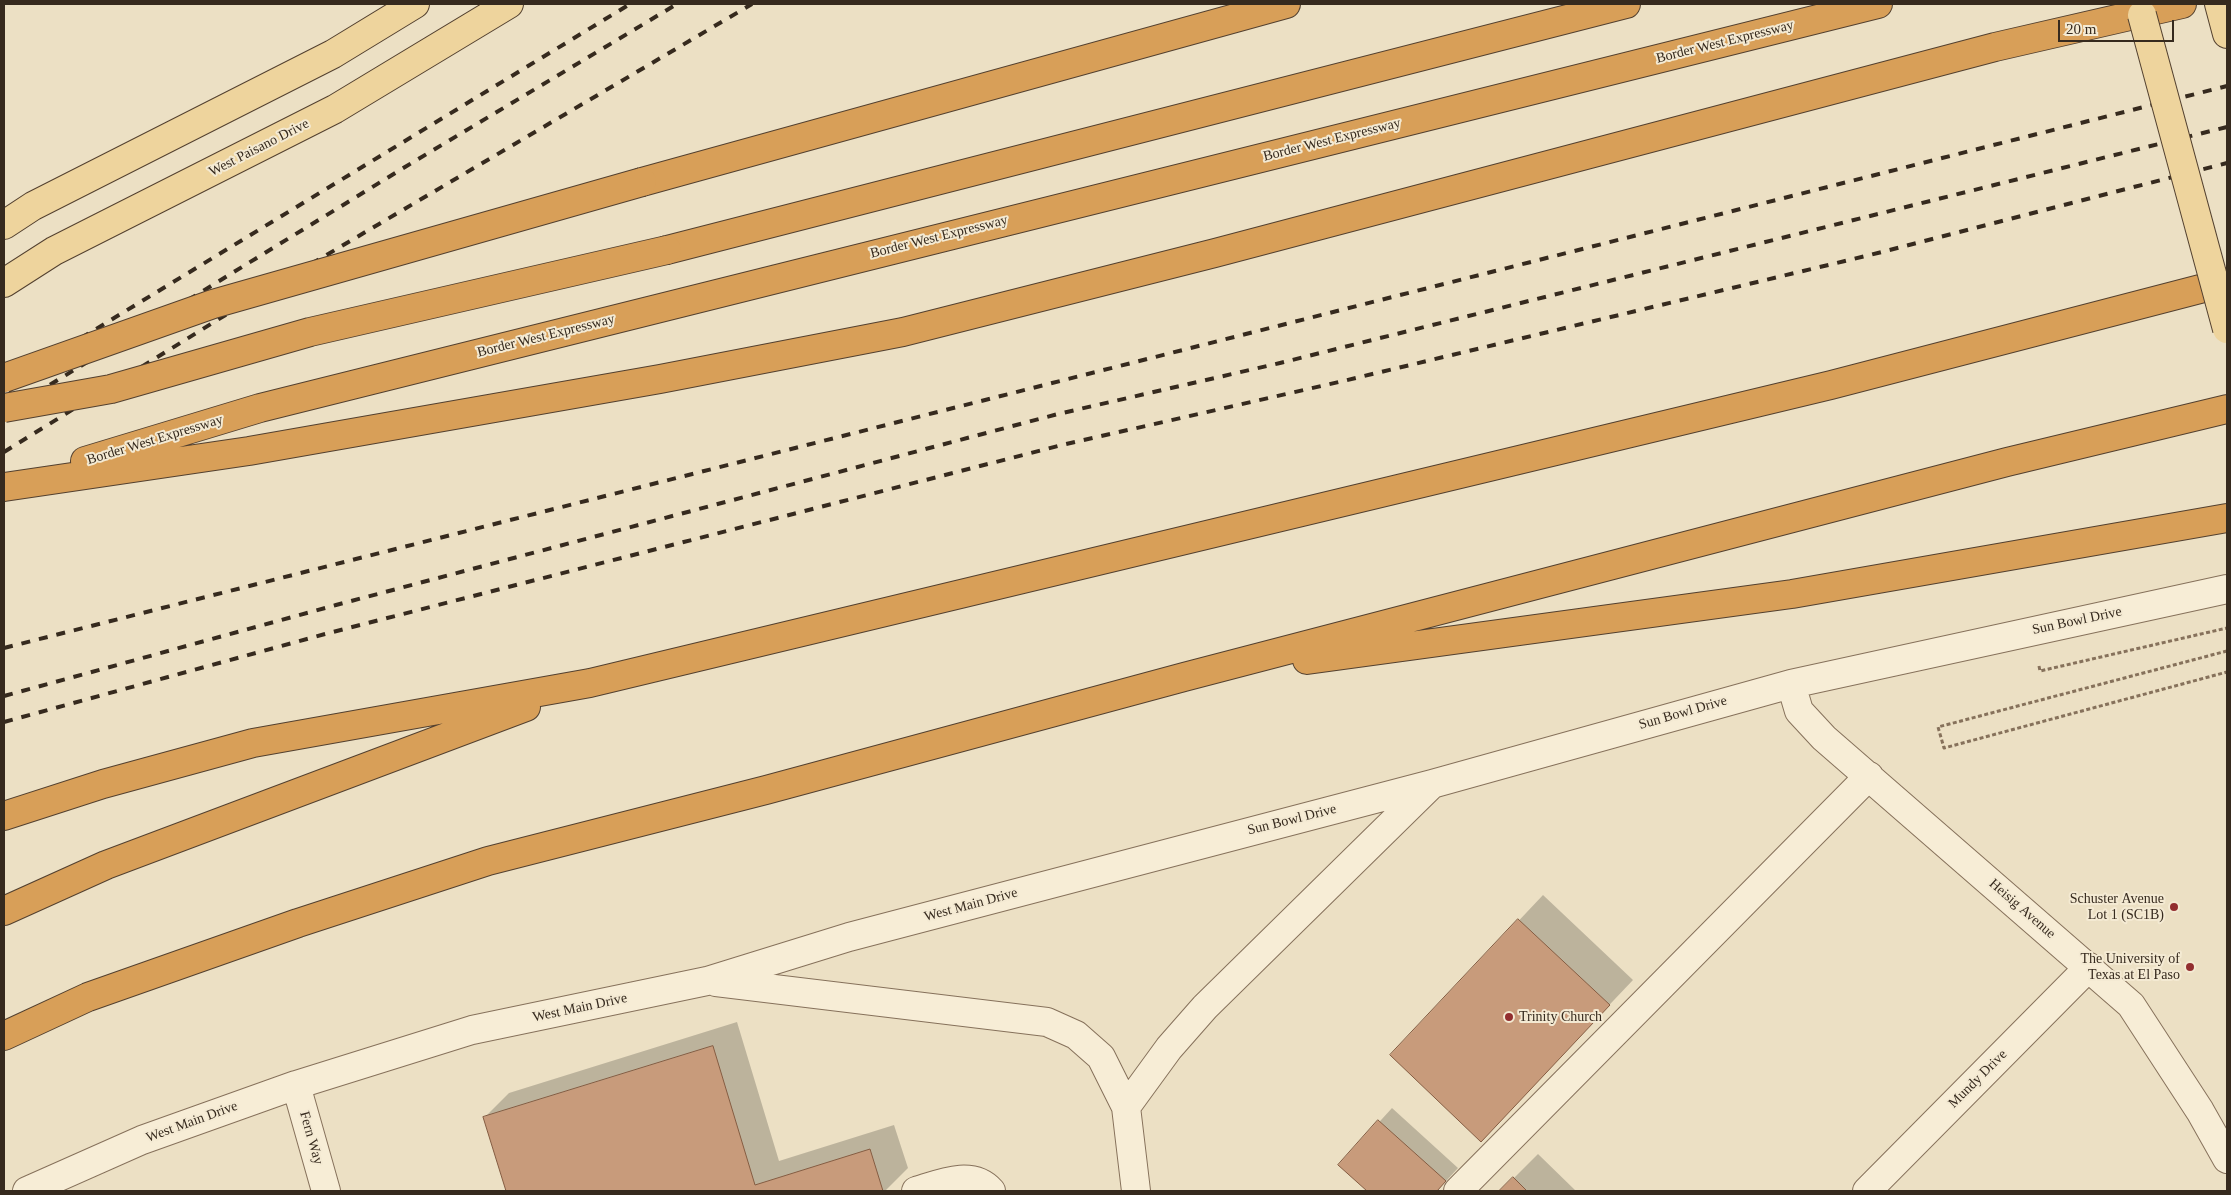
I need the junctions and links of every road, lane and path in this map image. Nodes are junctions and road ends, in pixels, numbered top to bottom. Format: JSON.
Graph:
{"nodes":[{"id":1,"x":415,"y":4,"type":"edge"},
{"id":2,"x":509,"y":4,"type":"edge"},
{"id":3,"x":1286,"y":4,"type":"edge"},
{"id":4,"x":1626,"y":4,"type":"edge"},
{"id":5,"x":1878,"y":4,"type":"edge"},
{"id":6,"x":2182,"y":4,"type":"edge"},
{"id":7,"x":2219,"y":4,"type":"edge"},
{"id":8,"x":2141,"y":9,"type":"edge"},
{"id":9,"x":2227,"y":34,"type":"edge"},
{"id":10,"x":4,"y":225,"type":"edge"},
{"id":11,"x":2227,"y":282,"type":"edge"},
{"id":12,"x":4,"y":283,"type":"edge"},
{"id":13,"x":2227,"y":329,"type":"edge"},
{"id":14,"x":4,"y":378,"type":"edge"},
{"id":15,"x":4,"y":408,"type":"edge"},
{"id":16,"x":2227,"y":409,"type":"edge"},
{"id":17,"x":4,"y":486,"type":"edge"},
{"id":18,"x":2227,"y":518,"type":"edge"},
{"id":19,"x":2227,"y":589,"type":"edge"},
{"id":20,"x":2227,"y":628,"type":"edge"},
{"id":21,"x":2227,"y":651,"type":"edge"},
{"id":22,"x":2038,"y":662,"type":"dead end"},
{"id":23,"x":2227,"y":672,"type":"edge"},
{"id":24,"x":1184,"y":677,"type":"junction"},
{"id":25,"x":590,"y":683,"type":"junction"},
{"id":26,"x":1791,"y":684,"type":"junction"},
{"id":27,"x":1869,"y":776,"type":"junction"},
{"id":28,"x":1432,"y":784,"type":"junction"},
{"id":29,"x":4,"y":816,"type":"edge"},
{"id":30,"x":1144,"y":858,"type":"joint"},
{"id":31,"x":4,"y":911,"type":"edge"},
{"id":32,"x":2090,"y":967,"type":"junction"},
{"id":33,"x":707,"y":981,"type":"junction"},
{"id":34,"x":4,"y":1036,"type":"edge"},
{"id":35,"x":296,"y":1085,"type":"junction"},
{"id":36,"x":1126,"y":1107,"type":"junction"},
{"id":37,"x":2227,"y":1160,"type":"edge"},
{"id":38,"x":27,"y":1191,"type":"edge"},
{"id":39,"x":326,"y":1191,"type":"edge"},
{"id":40,"x":916,"y":1191,"type":"edge"},
{"id":41,"x":991,"y":1191,"type":"edge"},
{"id":42,"x":1136,"y":1191,"type":"edge"},
{"id":43,"x":1458,"y":1191,"type":"edge"},
{"id":44,"x":1867,"y":1191,"type":"edge"}],
"edges":[{"from":1,"to":10,"type":"main road"},
{"from":2,"to":12,"type":"main road","name":"West Paisano Drive"},
{"from":3,"to":14,"type":"highway","bridge":true},
{"from":4,"to":15,"type":"highway","bridge":true},
{"from":5,"to":17,"type":"highway","name":"Border West Expressway"},
{"from":6,"to":8,"type":"highway"},
{"from":7,"to":9,"type":"main road"},
{"from":8,"to":13,"type":"main road","bridge":true},
{"from":8,"to":17,"type":"highway"},
{"from":11,"to":25,"type":"highway"},
{"from":16,"to":24,"type":"highway"},
{"from":18,"to":24,"type":"highway"},
{"from":19,"to":26,"type":"street","name":"Sun Bowl Drive"},
{"from":20,"to":22,"type":"path"},
{"from":21,"to":23,"type":"path"},
{"from":24,"to":34,"type":"highway"},
{"from":25,"to":29,"type":"highway"},
{"from":25,"to":31,"type":"highway"},
{"from":26,"to":27,"type":"street","name":"Heisig Avenue"},
{"from":26,"to":28,"type":"street","name":"Sun Bowl Drive"},
{"from":27,"to":32,"type":"street","name":"Heisig Avenue"},
{"from":27,"to":43,"type":"street"},
{"from":28,"to":30,"type":"street","name":"Sun Bowl Drive"},
{"from":28,"to":36,"type":"street"},
{"from":30,"to":33,"type":"street","name":"West Main Drive"},
{"from":32,"to":37,"type":"street","name":"Heisig Avenue"},
{"from":32,"to":44,"type":"street","name":"Mundy Drive"},
{"from":33,"to":35,"type":"street","name":"West Main Drive"},
{"from":33,"to":36,"type":"street"},
{"from":35,"to":38,"type":"street","name":"West Main Drive"},
{"from":35,"to":39,"type":"street","name":"Fern Way"},
{"from":36,"to":42,"type":"street"},
{"from":40,"to":41,"type":"street"}]}
